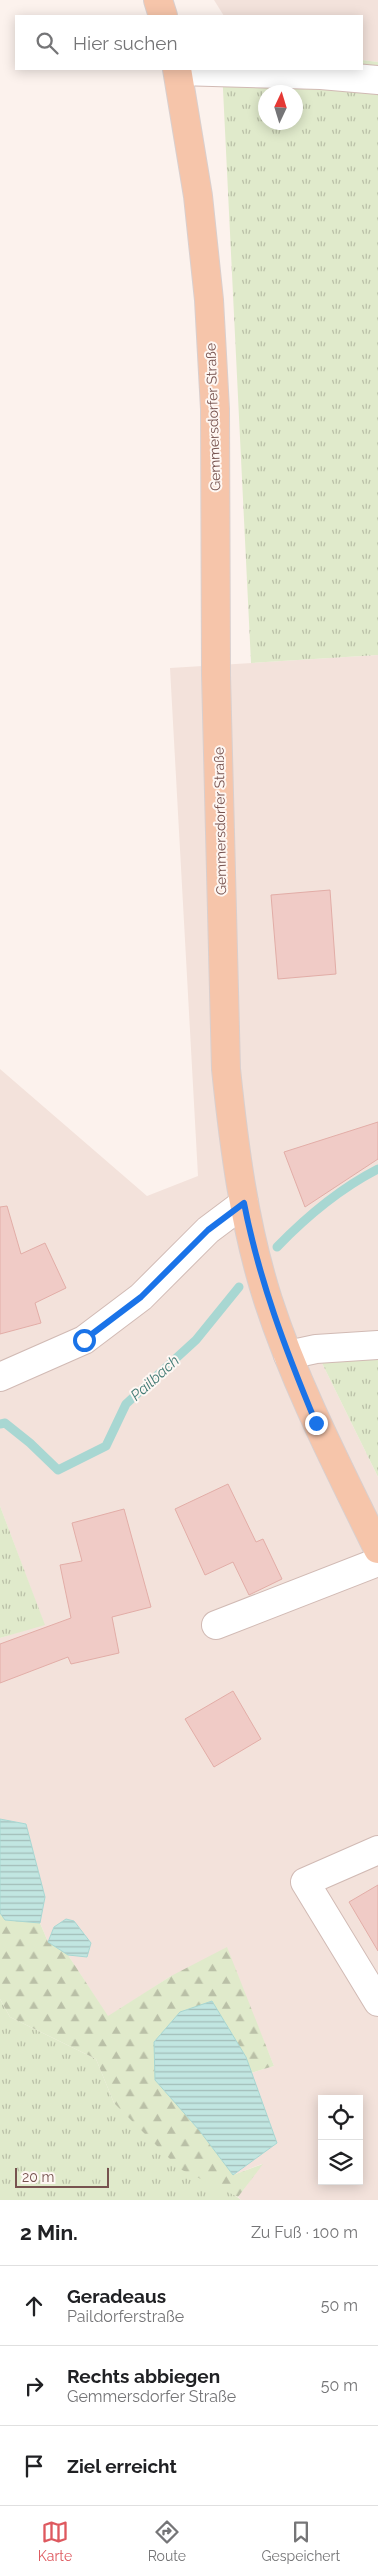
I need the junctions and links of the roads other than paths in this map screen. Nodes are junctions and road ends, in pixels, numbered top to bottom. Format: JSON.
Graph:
{"nodes":[{"id":1,"x":158,"y":0,"type":"edge"},
{"id":2,"x":163,"y":15,"type":"edge"},
{"id":3,"x":177,"y":70,"type":"edge"},
{"id":4,"x":378,"y":80,"type":"edge"},
{"id":5,"x":244,"y":1203,"type":"junction"},
{"id":6,"x":378,"y":1345,"type":"edge"},
{"id":7,"x":288,"y":1355,"type":"junction"},
{"id":8,"x":0,"y":1377,"type":"edge"},
{"id":9,"x":378,"y":1549,"type":"edge"},
{"id":10,"x":378,"y":1562,"type":"edge"},
{"id":11,"x":216,"y":1625,"type":"dead end"},
{"id":12,"x":378,"y":1850,"type":"edge"},
{"id":13,"x":378,"y":2002,"type":"edge"}],
"edges":[{"from":1,"to":2,"type":"main road"},
{"from":3,"to":4,"type":"street"},
{"from":3,"to":5,"type":"main road","name":"Gemmersdorfer Straße"},
{"from":5,"to":7,"type":"main road","name":"Gemmersdorfer Straße"},
{"from":5,"to":8,"type":"street"},
{"from":6,"to":7,"type":"street"},
{"from":7,"to":9,"type":"main road","name":"Gemmersdorfer Straße"},
{"from":10,"to":11,"type":"street"},
{"from":12,"to":13,"type":"street"}]}
